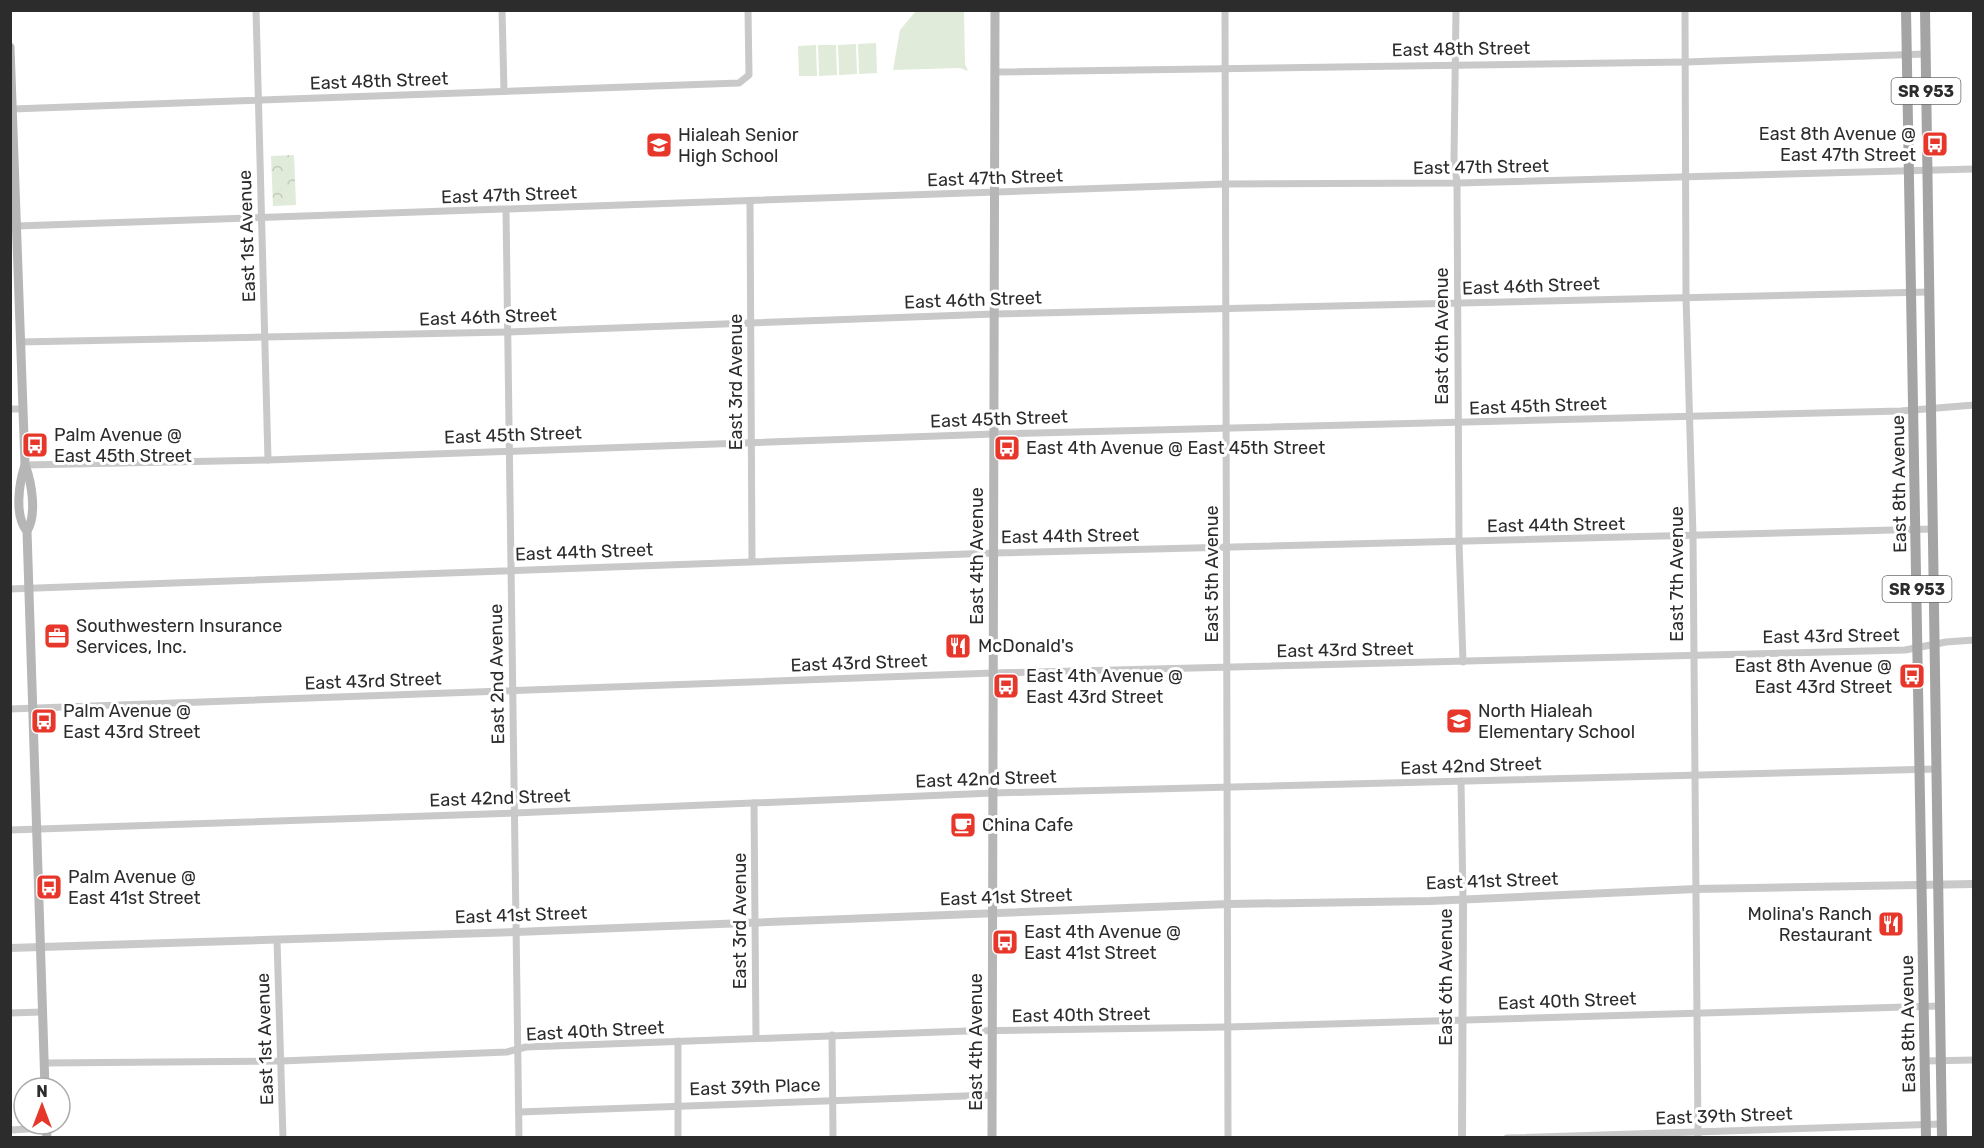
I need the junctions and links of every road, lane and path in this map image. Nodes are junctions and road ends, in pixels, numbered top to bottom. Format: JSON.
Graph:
{"nodes":[{"id":1,"x":256,"y":10,"type":"edge"},
{"id":2,"x":502,"y":10,"type":"edge"},
{"id":3,"x":748,"y":10,"type":"edge"},
{"id":4,"x":995,"y":10,"type":"edge"},
{"id":5,"x":1225,"y":10,"type":"edge"},
{"id":6,"x":1456,"y":10,"type":"edge"},
{"id":7,"x":1685,"y":10,"type":"edge"},
{"id":8,"x":1906,"y":10,"type":"edge"},
{"id":9,"x":1925,"y":10,"type":"edge"},
{"id":10,"x":10,"y":47,"type":"edge"},
{"id":11,"x":1906,"y":53,"type":"junction"},
{"id":12,"x":1926,"y":54,"type":"junction"},
{"id":13,"x":1686,"y":62,"type":"junction"},
{"id":14,"x":1456,"y":64,"type":"junction"},
{"id":15,"x":1227,"y":68,"type":"junction"},
{"id":16,"x":995,"y":72,"type":"junction"},
{"id":17,"x":504,"y":92,"type":"junction"},
{"id":18,"x":258,"y":100,"type":"junction"},
{"id":19,"x":12,"y":109,"type":"junction"},
{"id":20,"x":1974,"y":169,"type":"edge"},
{"id":21,"x":1926,"y":171,"type":"junction"},
{"id":22,"x":1910,"y":172,"type":"junction"},
{"id":23,"x":1687,"y":178,"type":"junction"},
{"id":24,"x":1457,"y":183,"type":"junction"},
{"id":25,"x":1225,"y":184,"type":"junction"},
{"id":26,"x":995,"y":194,"type":"junction"},
{"id":27,"x":750,"y":202,"type":"junction"},
{"id":28,"x":506,"y":210,"type":"junction"},
{"id":29,"x":260,"y":219,"type":"junction"},
{"id":30,"x":17,"y":226,"type":"junction"},
{"id":31,"x":1912,"y":292,"type":"junction"},
{"id":32,"x":1928,"y":292,"type":"junction"},
{"id":33,"x":1686,"y":296,"type":"junction"},
{"id":34,"x":1459,"y":303,"type":"junction"},
{"id":35,"x":1225,"y":309,"type":"junction"},
{"id":36,"x":994,"y":314,"type":"junction"},
{"id":37,"x":751,"y":322,"type":"junction"},
{"id":38,"x":507,"y":332,"type":"junction"},
{"id":39,"x":265,"y":338,"type":"junction"},
{"id":40,"x":20,"y":342,"type":"junction"},
{"id":41,"x":1974,"y":405,"type":"edge"},
{"id":42,"x":1930,"y":407,"type":"junction"},
{"id":43,"x":10,"y":409,"type":"edge"},
{"id":44,"x":23,"y":409,"type":"junction"},
{"id":45,"x":1914,"y":409,"type":"junction"},
{"id":46,"x":1691,"y":415,"type":"junction"},
{"id":47,"x":1458,"y":424,"type":"junction"},
{"id":48,"x":1227,"y":428,"type":"junction"},
{"id":49,"x":994,"y":434,"type":"junction"},
{"id":50,"x":752,"y":443,"type":"junction"},
{"id":51,"x":510,"y":450,"type":"junction"},
{"id":52,"x":268,"y":460,"type":"junction"},
{"id":53,"x":25,"y":465,"type":"junction"},
{"id":54,"x":1932,"y":529,"type":"junction"},
{"id":55,"x":1916,"y":530,"type":"junction"},
{"id":56,"x":1693,"y":536,"type":"junction"},
{"id":57,"x":1459,"y":542,"type":"junction"},
{"id":58,"x":1226,"y":549,"type":"junction"},
{"id":59,"x":993,"y":553,"type":"junction"},
{"id":60,"x":752,"y":561,"type":"junction"},
{"id":61,"x":510,"y":570,"type":"junction"},
{"id":62,"x":29,"y":588,"type":"junction"},
{"id":63,"x":10,"y":589,"type":"edge"},
{"id":64,"x":1974,"y":640,"type":"edge"},
{"id":65,"x":1934,"y":644,"type":"junction"},
{"id":66,"x":1918,"y":648,"type":"junction"},
{"id":67,"x":1692,"y":654,"type":"junction"},
{"id":68,"x":1463,"y":662,"type":"junction"},
{"id":69,"x":1228,"y":668,"type":"junction"},
{"id":70,"x":993,"y":673,"type":"junction"},
{"id":71,"x":513,"y":691,"type":"junction"},
{"id":72,"x":33,"y":708,"type":"junction"},
{"id":73,"x":10,"y":709,"type":"edge"},
{"id":74,"x":1936,"y":769,"type":"junction"},
{"id":75,"x":1920,"y":770,"type":"junction"},
{"id":76,"x":1695,"y":774,"type":"junction"},
{"id":77,"x":1461,"y":781,"type":"junction"},
{"id":78,"x":1227,"y":788,"type":"junction"},
{"id":79,"x":993,"y":793,"type":"junction"},
{"id":80,"x":754,"y":802,"type":"junction"},
{"id":81,"x":514,"y":813,"type":"junction"},
{"id":82,"x":36,"y":829,"type":"junction"},
{"id":83,"x":10,"y":830,"type":"edge"},
{"id":84,"x":1974,"y":884,"type":"edge"},
{"id":85,"x":1937,"y":886,"type":"junction"},
{"id":86,"x":1922,"y":887,"type":"junction"},
{"id":87,"x":1696,"y":889,"type":"junction"},
{"id":88,"x":1463,"y":900,"type":"junction"},
{"id":89,"x":1229,"y":904,"type":"junction"},
{"id":90,"x":992,"y":914,"type":"junction"},
{"id":91,"x":755,"y":923,"type":"junction"},
{"id":92,"x":516,"y":932,"type":"junction"},
{"id":93,"x":277,"y":940,"type":"junction"},
{"id":94,"x":40,"y":947,"type":"junction"},
{"id":95,"x":10,"y":948,"type":"edge"},
{"id":96,"x":1924,"y":1006,"type":"junction"},
{"id":97,"x":1940,"y":1006,"type":"junction"},
{"id":98,"x":1697,"y":1011,"type":"junction"},
{"id":99,"x":42,"y":1012,"type":"junction"},
{"id":100,"x":10,"y":1013,"type":"edge"},
{"id":101,"x":1463,"y":1020,"type":"junction"},
{"id":102,"x":1228,"y":1027,"type":"junction"},
{"id":103,"x":992,"y":1030,"type":"junction"},
{"id":104,"x":832,"y":1035,"type":"junction"},
{"id":105,"x":756,"y":1038,"type":"junction"},
{"id":106,"x":678,"y":1041,"type":"junction"},
{"id":107,"x":519,"y":1050,"type":"junction"},
{"id":108,"x":1974,"y":1060,"type":"edge"},
{"id":109,"x":281,"y":1061,"type":"junction"},
{"id":110,"x":1924,"y":1061,"type":"junction"},
{"id":111,"x":1941,"y":1061,"type":"junction"},
{"id":112,"x":44,"y":1063,"type":"junction"},
{"id":113,"x":45,"y":1076,"type":"edge"},
{"id":114,"x":992,"y":1095,"type":"junction"},
{"id":115,"x":833,"y":1100,"type":"junction"},
{"id":116,"x":678,"y":1105,"type":"junction"},
{"id":117,"x":519,"y":1112,"type":"junction"},
{"id":118,"x":1926,"y":1125,"type":"junction"},
{"id":119,"x":1942,"y":1125,"type":"junction"},
{"id":120,"x":1698,"y":1135,"type":"edge"},
{"id":121,"x":283,"y":1137,"type":"edge"},
{"id":122,"x":519,"y":1137,"type":"edge"},
{"id":123,"x":678,"y":1137,"type":"edge"},
{"id":124,"x":833,"y":1137,"type":"edge"},
{"id":125,"x":992,"y":1137,"type":"edge"},
{"id":126,"x":1228,"y":1137,"type":"edge"},
{"id":127,"x":1462,"y":1137,"type":"edge"},
{"id":128,"x":1507,"y":1137,"type":"edge"},
{"id":129,"x":1926,"y":1137,"type":"edge"},
{"id":130,"x":1942,"y":1137,"type":"edge"}],
"edges":[{"from":1,"to":18,"type":"street","name":"East 1st Avenue"},
{"from":2,"to":17,"type":"street"},
{"from":3,"to":17,"type":"street","name":"East 48th Street"},
{"from":4,"to":16,"type":"main road","name":"East 4th Avenue"},
{"from":5,"to":15,"type":"street","name":"East 5th Avenue"},
{"from":6,"to":14,"type":"street","name":"East 6th Avenue"},
{"from":7,"to":13,"type":"street","name":"East 7th Avenue"},
{"from":8,"to":11,"type":"main road","name":"East 8th Avenue","number":"SR 953"},
{"from":9,"to":12,"type":"main road","name":"East 8th Avenue","number":"SR 953"},
{"from":10,"to":19,"type":"main road"},
{"from":11,"to":12,"type":"street","name":"East 48th Street"},
{"from":11,"to":13,"type":"street","name":"East 48th Street"},
{"from":11,"to":22,"type":"main road","name":"East 8th Avenue","number":"SR 953"},
{"from":12,"to":21,"type":"main road","name":"East 8th Avenue","number":"SR 953"},
{"from":13,"to":14,"type":"street","name":"East 48th Street"},
{"from":13,"to":23,"type":"street","name":"East 7th Avenue"},
{"from":14,"to":15,"type":"street","name":"East 48th Street"},
{"from":14,"to":24,"type":"street","name":"East 6th Avenue"},
{"from":15,"to":16,"type":"street","name":"East 48th Street"},
{"from":15,"to":25,"type":"street","name":"East 5th Avenue"},
{"from":16,"to":26,"type":"main road","name":"East 4th Avenue"},
{"from":17,"to":18,"type":"street","name":"East 48th Street"},
{"from":18,"to":19,"type":"street","name":"East 48th Street"},
{"from":18,"to":29,"type":"street","name":"East 1st Avenue"},
{"from":19,"to":30,"type":"main road"},
{"from":20,"to":21,"type":"street","name":"East 47th Street"},
{"from":21,"to":22,"type":"street","name":"East 47th Street"},
{"from":21,"to":32,"type":"main road","name":"East 8th Avenue","number":"SR 953"},
{"from":22,"to":23,"type":"street","name":"East 47th Street"},
{"from":22,"to":31,"type":"main road","name":"East 8th Avenue","number":"SR 953"},
{"from":23,"to":24,"type":"street","name":"East 47th Street"},
{"from":23,"to":33,"type":"street","name":"East 7th Avenue"},
{"from":24,"to":25,"type":"street","name":"East 47th Street"},
{"from":24,"to":34,"type":"street","name":"East 6th Avenue"},
{"from":25,"to":26,"type":"street","name":"East 47th Street"},
{"from":25,"to":35,"type":"street","name":"East 5th Avenue"},
{"from":26,"to":27,"type":"street","name":"East 47th Street"},
{"from":26,"to":36,"type":"main road","name":"East 4th Avenue"},
{"from":27,"to":28,"type":"street","name":"East 47th Street"},
{"from":27,"to":37,"type":"street","name":"East 3rd Avenue"},
{"from":28,"to":29,"type":"street","name":"East 47th Street"},
{"from":28,"to":38,"type":"street","name":"East 2nd Avenue"},
{"from":29,"to":30,"type":"street","name":"East 47th Street"},
{"from":29,"to":39,"type":"street","name":"East 1st Avenue"},
{"from":30,"to":40,"type":"main road"},
{"from":31,"to":32,"type":"street","name":"East 46th Street"},
{"from":31,"to":33,"type":"street","name":"East 46th Street"},
{"from":31,"to":45,"type":"main road","name":"East 8th Avenue","number":"SR 953"},
{"from":32,"to":42,"type":"main road","name":"East 8th Avenue","number":"SR 953"},
{"from":33,"to":34,"type":"street","name":"East 46th Street"},
{"from":33,"to":46,"type":"street","name":"East 7th Avenue"},
{"from":34,"to":35,"type":"street","name":"East 46th Street"},
{"from":34,"to":47,"type":"street","name":"East 6th Avenue"},
{"from":35,"to":36,"type":"street","name":"East 46th Street"},
{"from":35,"to":48,"type":"street","name":"East 5th Avenue"},
{"from":36,"to":37,"type":"street","name":"East 46th Street"},
{"from":36,"to":49,"type":"main road","name":"East 4th Avenue"},
{"from":37,"to":38,"type":"street","name":"East 46th Street"},
{"from":37,"to":50,"type":"street","name":"East 3rd Avenue"},
{"from":38,"to":39,"type":"street","name":"East 46th Street"},
{"from":38,"to":51,"type":"street","name":"East 2nd Avenue"},
{"from":39,"to":40,"type":"street","name":"East 46th Street"},
{"from":39,"to":52,"type":"street","name":"East 1st Avenue"},
{"from":40,"to":44,"type":"main road"},
{"from":41,"to":42,"type":"street","name":"East 45th Street"},
{"from":42,"to":45,"type":"street","name":"East 45th Street"},
{"from":42,"to":54,"type":"main road","name":"East 8th Avenue","number":"SR 953"},
{"from":43,"to":44,"type":"street"},
{"from":44,"to":53,"type":"main road"},
{"from":45,"to":46,"type":"street","name":"East 45th Street"},
{"from":45,"to":55,"type":"main road","name":"East 8th Avenue","number":"SR 953"},
{"from":46,"to":47,"type":"street","name":"East 45th Street"},
{"from":46,"to":56,"type":"street","name":"East 7th Avenue"},
{"from":47,"to":48,"type":"street","name":"East 45th Street"},
{"from":47,"to":57,"type":"street","name":"East 6th Avenue"},
{"from":48,"to":49,"type":"street","name":"East 45th Street"},
{"from":48,"to":58,"type":"street","name":"East 5th Avenue"},
{"from":49,"to":50,"type":"street","name":"East 45th Street"},
{"from":49,"to":59,"type":"main road","name":"East 4th Avenue"},
{"from":50,"to":51,"type":"street","name":"East 45th Street"},
{"from":50,"to":60,"type":"street","name":"East 3rd Avenue"},
{"from":51,"to":52,"type":"street","name":"East 45th Street"},
{"from":51,"to":61,"type":"street","name":"East 2nd Avenue"},
{"from":52,"to":53,"type":"street","name":"East 45th Street"},
{"from":53,"to":62,"type":"main road"},
{"from":54,"to":55,"type":"street","name":"East 44th Street"},
{"from":54,"to":65,"type":"main road","name":"East 8th Avenue","number":"SR 953"},
{"from":55,"to":56,"type":"street","name":"East 44th Street"},
{"from":55,"to":66,"type":"main road","name":"East 8th Avenue","number":"SR 953"},
{"from":56,"to":57,"type":"street","name":"East 44th Street"},
{"from":56,"to":67,"type":"street","name":"East 7th Avenue"},
{"from":57,"to":58,"type":"street","name":"East 44th Street"},
{"from":57,"to":68,"type":"street","name":"East 6th Avenue"},
{"from":58,"to":59,"type":"street","name":"East 44th Street"},
{"from":58,"to":69,"type":"street","name":"East 5th Avenue"},
{"from":59,"to":60,"type":"street","name":"East 44th Street"},
{"from":59,"to":70,"type":"main road","name":"East 4th Avenue"},
{"from":60,"to":61,"type":"street","name":"East 44th Street"},
{"from":61,"to":62,"type":"street","name":"East 44th Street"},
{"from":61,"to":71,"type":"street","name":"East 2nd Avenue"},
{"from":62,"to":63,"type":"street","name":"East 44th Street"},
{"from":62,"to":72,"type":"main road"},
{"from":64,"to":65,"type":"street","name":"East 43rd Street"},
{"from":65,"to":66,"type":"street","name":"East 43rd Street"},
{"from":65,"to":74,"type":"main road","name":"East 8th Avenue","number":"SR 953"},
{"from":66,"to":67,"type":"street","name":"East 43rd Street"},
{"from":66,"to":75,"type":"main road","name":"East 8th Avenue","number":"SR 953"},
{"from":67,"to":68,"type":"street","name":"East 43rd Street"},
{"from":67,"to":76,"type":"street","name":"East 7th Avenue"},
{"from":68,"to":69,"type":"street","name":"East 43rd Street"},
{"from":69,"to":70,"type":"street","name":"East 43rd Street"},
{"from":69,"to":78,"type":"street","name":"East 5th Avenue"},
{"from":70,"to":71,"type":"street","name":"East 43rd Street"},
{"from":70,"to":79,"type":"main road","name":"East 4th Avenue"},
{"from":71,"to":72,"type":"street","name":"East 43rd Street"},
{"from":71,"to":81,"type":"street","name":"East 2nd Avenue"},
{"from":72,"to":73,"type":"street","name":"East 43rd Street"},
{"from":72,"to":82,"type":"main road"},
{"from":74,"to":75,"type":"street","name":"East 42nd Street"},
{"from":74,"to":85,"type":"main road","name":"East 8th Avenue","number":"SR 953"},
{"from":75,"to":76,"type":"street","name":"East 42nd Street"},
{"from":75,"to":86,"type":"main road","name":"East 8th Avenue","number":"SR 953"},
{"from":76,"to":77,"type":"street","name":"East 42nd Street"},
{"from":76,"to":87,"type":"street","name":"East 7th Avenue"},
{"from":77,"to":78,"type":"street","name":"East 42nd Street"},
{"from":77,"to":88,"type":"street","name":"East 6th Avenue"},
{"from":78,"to":79,"type":"street","name":"East 42nd Street"},
{"from":78,"to":89,"type":"street","name":"East 5th Avenue"},
{"from":79,"to":80,"type":"street","name":"East 42nd Street"},
{"from":79,"to":90,"type":"main road","name":"East 4th Avenue"},
{"from":80,"to":81,"type":"street","name":"East 42nd Street"},
{"from":80,"to":91,"type":"street","name":"East 3rd Avenue"},
{"from":81,"to":82,"type":"street","name":"East 42nd Street"},
{"from":81,"to":92,"type":"street","name":"East 2nd Avenue"},
{"from":82,"to":83,"type":"street","name":"East 42nd Street"},
{"from":82,"to":94,"type":"main road"},
{"from":84,"to":85,"type":"street","name":"East 41st Street"},
{"from":85,"to":86,"type":"street","name":"East 41st Street"},
{"from":85,"to":97,"type":"main road","name":"East 8th Avenue","number":"SR 953"},
{"from":86,"to":87,"type":"street","name":"East 41st Street"},
{"from":86,"to":96,"type":"main road","name":"East 8th Avenue","number":"SR 953"},
{"from":87,"to":88,"type":"street","name":"East 41st Street"},
{"from":87,"to":98,"type":"street","name":"East 7th Avenue"},
{"from":88,"to":89,"type":"street","name":"East 41st Street"},
{"from":88,"to":101,"type":"street","name":"East 6th Avenue"},
{"from":89,"to":90,"type":"street","name":"East 41st Street"},
{"from":89,"to":102,"type":"street","name":"East 5th Avenue"},
{"from":90,"to":91,"type":"street","name":"East 41st Street"},
{"from":90,"to":103,"type":"main road","name":"East 4th Avenue"},
{"from":91,"to":92,"type":"street","name":"East 41st Street"},
{"from":91,"to":105,"type":"street","name":"East 3rd Avenue"},
{"from":92,"to":93,"type":"street","name":"East 41st Street"},
{"from":92,"to":107,"type":"street","name":"East 2nd Avenue"},
{"from":93,"to":94,"type":"street","name":"East 41st Street"},
{"from":93,"to":109,"type":"street","name":"East 1st Avenue"},
{"from":94,"to":95,"type":"street","name":"East 41st Street"},
{"from":94,"to":99,"type":"main road"},
{"from":96,"to":97,"type":"street","name":"East 40th Street"},
{"from":96,"to":98,"type":"street","name":"East 40th Street"},
{"from":96,"to":110,"type":"main road","name":"East 8th Avenue","number":"SR 953"},
{"from":97,"to":111,"type":"main road","name":"East 8th Avenue","number":"SR 953"},
{"from":98,"to":101,"type":"street","name":"East 40th Street"},
{"from":98,"to":120,"type":"street","name":"East 7th Avenue"},
{"from":99,"to":100,"type":"street"},
{"from":99,"to":112,"type":"main road"},
{"from":101,"to":102,"type":"street","name":"East 40th Street"},
{"from":101,"to":127,"type":"street","name":"East 6th Avenue"},
{"from":102,"to":103,"type":"street","name":"East 40th Street"},
{"from":102,"to":126,"type":"street","name":"East 5th Avenue"},
{"from":103,"to":104,"type":"street","name":"East 40th Street"},
{"from":103,"to":114,"type":"main road","name":"East 4th Avenue"},
{"from":104,"to":105,"type":"street","name":"East 40th Street"},
{"from":104,"to":115,"type":"street"},
{"from":105,"to":106,"type":"street","name":"East 40th Street"},
{"from":106,"to":107,"type":"street","name":"East 40th Street"},
{"from":106,"to":116,"type":"street"},
{"from":107,"to":109,"type":"street","name":"East 40th Street"},
{"from":107,"to":117,"type":"street","name":"East 2nd Avenue"},
{"from":108,"to":111,"type":"street"},
{"from":109,"to":112,"type":"street","name":"East 40th Street"},
{"from":109,"to":121,"type":"street","name":"East 1st Avenue"},
{"from":110,"to":111,"type":"street"},
{"from":110,"to":118,"type":"main road","name":"East 8th Avenue","number":"SR 953"},
{"from":111,"to":119,"type":"main road","name":"East 8th Avenue","number":"SR 953"},
{"from":112,"to":113,"type":"main road"},
{"from":114,"to":115,"type":"street","name":"East 39th Place"},
{"from":114,"to":125,"type":"main road","name":"East 4th Avenue"},
{"from":115,"to":116,"type":"street","name":"East 39th Place"},
{"from":115,"to":124,"type":"street"},
{"from":116,"to":117,"type":"street","name":"East 39th Place"},
{"from":116,"to":123,"type":"street"},
{"from":117,"to":122,"type":"street","name":"East 2nd Avenue"},
{"from":118,"to":119,"type":"street","name":"East 39th Street"},
{"from":118,"to":120,"type":"street","name":"East 39th Street"},
{"from":118,"to":129,"type":"main road","name":"East 8th Avenue","number":"SR 953"},
{"from":119,"to":130,"type":"main road","name":"East 8th Avenue","number":"SR 953"},
{"from":120,"to":128,"type":"street","name":"East 39th Street"}]}
